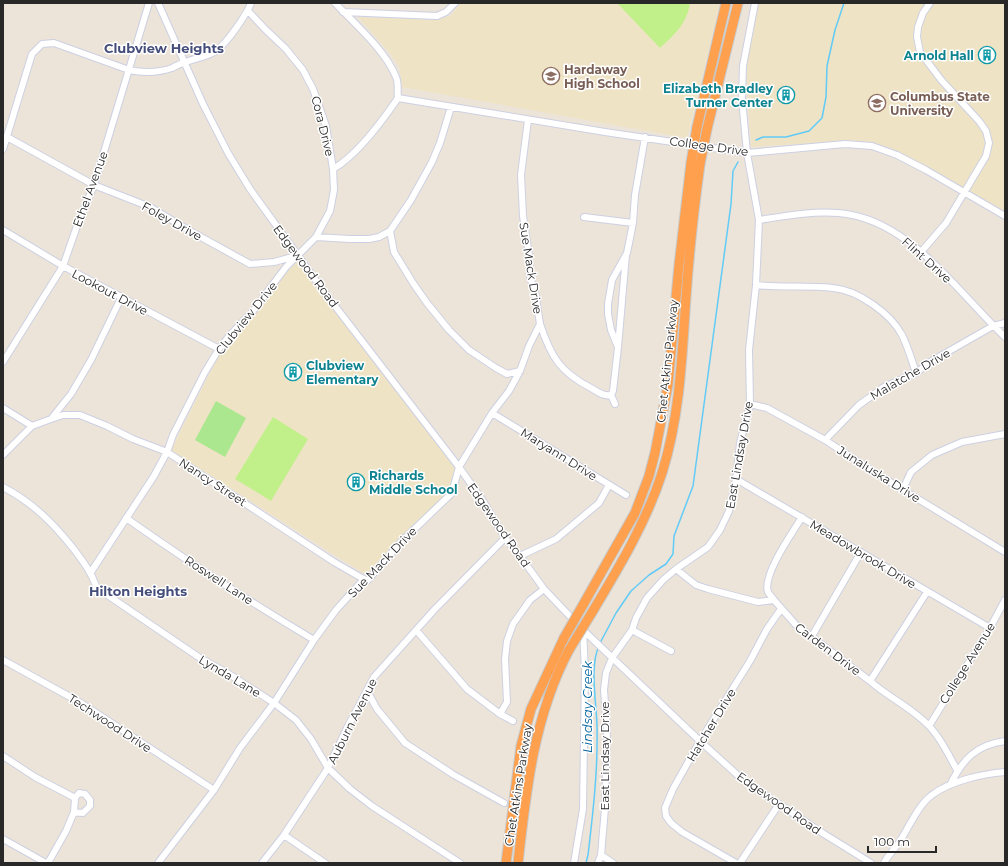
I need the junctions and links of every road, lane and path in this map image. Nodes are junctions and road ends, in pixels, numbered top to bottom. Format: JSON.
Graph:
{"nodes":[{"id":1,"x":149,"y":3,"type":"edge"},
{"id":2,"x":158,"y":3,"type":"edge"},
{"id":3,"x":251,"y":3,"type":"edge"},
{"id":4,"x":335,"y":3,"type":"edge"},
{"id":5,"x":455,"y":3,"type":"edge"},
{"id":6,"x":726,"y":3,"type":"edge"},
{"id":7,"x":738,"y":3,"type":"edge"},
{"id":8,"x":755,"y":3,"type":"edge"},
{"id":9,"x":930,"y":3,"type":"edge"},
{"id":10,"x":248,"y":11,"type":"junction"},
{"id":11,"x":343,"y":12,"type":"junction"},
{"id":12,"x":185,"y":62,"type":"junction"},
{"id":13,"x":129,"y":70,"type":"junction"},
{"id":14,"x":398,"y":98,"type":"junction"},
{"id":15,"x":451,"y":107,"type":"junction"},
{"id":16,"x":528,"y":120,"type":"junction"},
{"id":17,"x":7,"y":137,"type":"junction"},
{"id":18,"x":645,"y":137,"type":"junction"},
{"id":19,"x":3,"y":149,"type":"edge"},
{"id":20,"x":747,"y":153,"type":"junction"},
{"id":21,"x":333,"y":169,"type":"junction"},
{"id":22,"x":94,"y":186,"type":"junction"},
{"id":23,"x":964,"y":192,"type":"junction"},
{"id":24,"x":1005,"y":216,"type":"edge"},
{"id":25,"x":584,"y":217,"type":"dead end"},
{"id":26,"x":759,"y":220,"type":"junction"},
{"id":27,"x":633,"y":223,"type":"junction"},
{"id":28,"x":3,"y":230,"type":"edge"},
{"id":29,"x":390,"y":231,"type":"junction"},
{"id":30,"x":316,"y":237,"type":"junction"},
{"id":31,"x":922,"y":252,"type":"junction"},
{"id":32,"x":627,"y":253,"type":"junction"},
{"id":33,"x":298,"y":256,"type":"junction"},
{"id":34,"x":63,"y":266,"type":"junction"},
{"id":35,"x":756,"y":285,"type":"junction"},
{"id":36,"x":120,"y":298,"type":"junction"},
{"id":37,"x":1005,"y":323,"type":"edge"},
{"id":38,"x":540,"y":324,"type":"junction"},
{"id":39,"x":993,"y":326,"type":"junction"},
{"id":40,"x":1005,"y":337,"type":"edge"},
{"id":41,"x":618,"y":347,"type":"junction"},
{"id":42,"x":219,"y":349,"type":"junction"},
{"id":43,"x":3,"y":362,"type":"edge"},
{"id":44,"x":520,"y":371,"type":"junction"},
{"id":45,"x":916,"y":373,"type":"junction"},
{"id":46,"x":611,"y":395,"type":"junction"},
{"id":47,"x":615,"y":404,"type":"dead end"},
{"id":48,"x":750,"y":404,"type":"junction"},
{"id":49,"x":3,"y":408,"type":"edge"},
{"id":50,"x":492,"y":413,"type":"junction"},
{"id":51,"x":51,"y":419,"type":"junction"},
{"id":52,"x":32,"y":426,"type":"junction"},
{"id":53,"x":1005,"y":434,"type":"edge"},
{"id":54,"x":825,"y":440,"type":"junction"},
{"id":55,"x":167,"y":452,"type":"junction"},
{"id":56,"x":3,"y":455,"type":"edge"},
{"id":57,"x":459,"y":467,"type":"junction"},
{"id":58,"x":736,"y":479,"type":"junction"},
{"id":59,"x":609,"y":485,"type":"junction"},
{"id":60,"x":3,"y":487,"type":"edge"},
{"id":61,"x":903,"y":489,"type":"junction"},
{"id":62,"x":626,"y":495,"type":"dead end"},
{"id":63,"x":802,"y":517,"type":"junction"},
{"id":64,"x":126,"y":518,"type":"junction"},
{"id":65,"x":505,"y":538,"type":"junction"},
{"id":66,"x":861,"y":552,"type":"junction"},
{"id":67,"x":1005,"y":552,"type":"edge"},
{"id":68,"x":520,"y":556,"type":"junction"},
{"id":69,"x":676,"y":569,"type":"junction"},
{"id":70,"x":91,"y":572,"type":"junction"},
{"id":71,"x":364,"y":579,"type":"junction"},
{"id":72,"x":544,"y":589,"type":"junction"},
{"id":73,"x":927,"y":592,"type":"junction"},
{"id":74,"x":774,"y":600,"type":"junction"},
{"id":75,"x":1005,"y":600,"type":"edge"},
{"id":76,"x":781,"y":609,"type":"junction"},
{"id":77,"x":990,"y":628,"type":"junction"},
{"id":78,"x":416,"y":630,"type":"junction"},
{"id":79,"x":583,"y":630,"type":"junction"},
{"id":80,"x":632,"y":630,"type":"junction"},
{"id":81,"x":812,"y":636,"type":"junction"},
{"id":82,"x":314,"y":640,"type":"junction"},
{"id":83,"x":671,"y":651,"type":"dead end"},
{"id":84,"x":612,"y":658,"type":"junction"},
{"id":85,"x":3,"y":660,"type":"edge"},
{"id":86,"x":870,"y":681,"type":"junction"},
{"id":87,"x":367,"y":691,"type":"junction"},
{"id":88,"x":274,"y":703,"type":"junction"},
{"id":89,"x":500,"y":714,"type":"junction"},
{"id":90,"x":513,"y":721,"type":"dead end"},
{"id":91,"x":929,"y":726,"type":"junction"},
{"id":92,"x":700,"y":741,"type":"junction"},
{"id":93,"x":1005,"y":741,"type":"edge"},
{"id":94,"x":3,"y":756,"type":"edge"},
{"id":95,"x":328,"y":768,"type":"junction"},
{"id":96,"x":957,"y":770,"type":"junction"},
{"id":97,"x":1005,"y":772,"type":"edge"},
{"id":98,"x":950,"y":785,"type":"junction"},
{"id":99,"x":214,"y":790,"type":"junction"},
{"id":100,"x":75,"y":798,"type":"junction"},
{"id":101,"x":504,"y":803,"type":"dead end"},
{"id":102,"x":778,"y":804,"type":"junction"},
{"id":103,"x":74,"y":812,"type":"junction"},
{"id":104,"x":284,"y":835,"type":"junction"},
{"id":105,"x":3,"y":839,"type":"edge"},
{"id":106,"x":601,"y":855,"type":"junction"},
{"id":107,"x":47,"y":863,"type":"edge"},
{"id":108,"x":158,"y":863,"type":"edge"},
{"id":109,"x":262,"y":863,"type":"edge"},
{"id":110,"x":325,"y":863,"type":"edge"},
{"id":111,"x":460,"y":863,"type":"edge"},
{"id":112,"x":506,"y":863,"type":"edge"},
{"id":113,"x":518,"y":863,"type":"edge"},
{"id":114,"x":574,"y":863,"type":"edge"},
{"id":115,"x":598,"y":863,"type":"edge"},
{"id":116,"x":613,"y":863,"type":"edge"},
{"id":117,"x":736,"y":863,"type":"edge"},
{"id":118,"x":740,"y":863,"type":"edge"},
{"id":119,"x":871,"y":863,"type":"edge"},
{"id":120,"x":884,"y":863,"type":"edge"}],
"edges":[{"from":1,"to":13,"type":"street","name":"Ethel Avenue"},
{"from":2,"to":12,"type":"street","name":"Edgewood Road"},
{"from":3,"to":10,"type":"street"},
{"from":4,"to":11,"type":"street"},
{"from":5,"to":11,"type":"street"},
{"from":6,"to":112,"type":"highway","name":"Chet Atkins Parkway","bridge":true},
{"from":7,"to":113,"type":"highway","name":"Chet Atkins Parkway","bridge":true},
{"from":8,"to":20,"type":"street","name":"East Lindsay Drive"},
{"from":9,"to":23,"type":"street"},
{"from":10,"to":12,"type":"street"},
{"from":10,"to":21,"type":"street","name":"Cora Drive"},
{"from":11,"to":14,"type":"street"},
{"from":12,"to":13,"type":"street"},
{"from":12,"to":33,"type":"street","name":"Edgewood Road"},
{"from":13,"to":17,"type":"street"},
{"from":13,"to":22,"type":"street","name":"Ethel Avenue"},
{"from":14,"to":15,"type":"street","name":"College Drive"},
{"from":14,"to":21,"type":"street"},
{"from":15,"to":16,"type":"street","name":"College Drive"},
{"from":15,"to":29,"type":"street"},
{"from":16,"to":18,"type":"street","name":"College Drive"},
{"from":16,"to":38,"type":"street","name":"Sue Mack Drive"},
{"from":17,"to":19,"type":"street"},
{"from":17,"to":22,"type":"street","name":"Foley Drive"},
{"from":18,"to":20,"type":"street","name":"College Drive"},
{"from":18,"to":27,"type":"street"},
{"from":20,"to":23,"type":"street","name":"College Drive"},
{"from":20,"to":26,"type":"street","name":"East Lindsay Drive"},
{"from":21,"to":30,"type":"street","name":"Clubview Drive"},
{"from":22,"to":33,"type":"street","name":"Foley Drive"},
{"from":22,"to":34,"type":"street","name":"Ethel Avenue"},
{"from":23,"to":24,"type":"street","name":"College Drive"},
{"from":23,"to":31,"type":"street"},
{"from":25,"to":27,"type":"street"},
{"from":26,"to":31,"type":"street","name":"Flint Drive"},
{"from":26,"to":35,"type":"street","name":"East Lindsay Drive"},
{"from":27,"to":32,"type":"street"},
{"from":28,"to":34,"type":"street","name":"Lookout Drive"},
{"from":29,"to":30,"type":"street"},
{"from":29,"to":44,"type":"street"},
{"from":30,"to":33,"type":"street","name":"Clubview Drive"},
{"from":31,"to":39,"type":"street","name":"Flint Drive"},
{"from":32,"to":41,"type":"street"},
{"from":32,"to":41,"type":"street"},
{"from":33,"to":42,"type":"street","name":"Clubview Drive"},
{"from":33,"to":57,"type":"street","name":"Edgewood Road"},
{"from":34,"to":36,"type":"street","name":"Lookout Drive"},
{"from":34,"to":43,"type":"street","name":"Ethel Avenue"},
{"from":35,"to":45,"type":"street"},
{"from":35,"to":48,"type":"street","name":"East Lindsay Drive"},
{"from":36,"to":42,"type":"street","name":"Lookout Drive"},
{"from":36,"to":51,"type":"street"},
{"from":37,"to":39,"type":"street","name":"Malatche Drive"},
{"from":38,"to":44,"type":"street","name":"Sue Mack Drive"},
{"from":38,"to":46,"type":"street"},
{"from":39,"to":40,"type":"street","name":"Flint Drive"},
{"from":39,"to":45,"type":"street","name":"Malatche Drive"},
{"from":41,"to":46,"type":"street"},
{"from":42,"to":55,"type":"street","name":"Clubview Drive"},
{"from":44,"to":50,"type":"street","name":"Sue Mack Drive"},
{"from":45,"to":54,"type":"street","name":"Malatche Drive"},
{"from":46,"to":47,"type":"street"},
{"from":48,"to":54,"type":"street","name":"Junaluska Drive"},
{"from":48,"to":58,"type":"street","name":"East Lindsay Drive"},
{"from":49,"to":52,"type":"street"},
{"from":50,"to":57,"type":"street","name":"Sue Mack Drive"},
{"from":50,"to":59,"type":"street","name":"Maryann Drive"},
{"from":51,"to":52,"type":"street","name":"Nancy Street"},
{"from":51,"to":55,"type":"street","name":"Nancy Street"},
{"from":52,"to":56,"type":"street"},
{"from":53,"to":61,"type":"street"},
{"from":54,"to":61,"type":"street","name":"Junaluska Drive"},
{"from":55,"to":64,"type":"street","name":"Clubview Drive"},
{"from":55,"to":71,"type":"street","name":"Nancy Street"},
{"from":57,"to":65,"type":"street","name":"Edgewood Road"},
{"from":57,"to":71,"type":"street","name":"Sue Mack Drive"},
{"from":58,"to":63,"type":"street","name":"Meadowbrook Drive"},
{"from":58,"to":69,"type":"street","name":"East Lindsay Drive"},
{"from":59,"to":62,"type":"street","name":"Maryann Drive"},
{"from":59,"to":68,"type":"street"},
{"from":60,"to":70,"type":"street","name":"Lynda Lane"},
{"from":61,"to":67,"type":"street","name":"Junaluska Drive"},
{"from":63,"to":66,"type":"street","name":"Meadowbrook Drive"},
{"from":63,"to":74,"type":"street"},
{"from":64,"to":70,"type":"street","name":"Clubview Drive"},
{"from":64,"to":82,"type":"street","name":"Roswell Lane"},
{"from":65,"to":68,"type":"street","name":"Edgewood Road"},
{"from":65,"to":78,"type":"street","name":"Auburn Avenue"},
{"from":66,"to":73,"type":"street","name":"Meadowbrook Drive"},
{"from":66,"to":81,"type":"street"},
{"from":68,"to":72,"type":"street","name":"Edgewood Road"},
{"from":69,"to":74,"type":"street"},
{"from":69,"to":80,"type":"street","name":"East Lindsay Drive"},
{"from":70,"to":88,"type":"street","name":"Lynda Lane"},
{"from":71,"to":82,"type":"street","name":"Sue Mack Drive"},
{"from":72,"to":79,"type":"street","name":"Edgewood Road"},
{"from":72,"to":89,"type":"street"},
{"from":73,"to":77,"type":"street","name":"Meadowbrook Drive"},
{"from":73,"to":86,"type":"street"},
{"from":74,"to":76,"type":"street","name":"Carden Drive"},
{"from":75,"to":77,"type":"street","name":"College Avenue"},
{"from":76,"to":81,"type":"street","name":"Carden Drive"},
{"from":76,"to":92,"type":"street","name":"Hatcher Drive"},
{"from":77,"to":91,"type":"street","name":"College Avenue"},
{"from":78,"to":87,"type":"street","name":"Auburn Avenue"},
{"from":78,"to":89,"type":"street"},
{"from":79,"to":84,"type":"street","name":"Edgewood Road"},
{"from":79,"to":114,"type":"street"},
{"from":80,"to":83,"type":"street"},
{"from":80,"to":84,"type":"street","name":"East Lindsay Drive"},
{"from":81,"to":86,"type":"street","name":"Carden Drive"},
{"from":82,"to":88,"type":"street","name":"Sue Mack Drive"},
{"from":84,"to":92,"type":"street","name":"Edgewood Road"},
{"from":84,"to":106,"type":"street","name":"East Lindsay Drive"},
{"from":85,"to":99,"type":"street","name":"Techwood Drive"},
{"from":86,"to":91,"type":"street","name":"Carden Drive"},
{"from":87,"to":95,"type":"street","name":"Auburn Avenue"},
{"from":87,"to":101,"type":"street"},
{"from":88,"to":95,"type":"street","name":"Lynda Lane"},
{"from":88,"to":99,"type":"street","name":"Sue Mack Drive"},
{"from":89,"to":90,"type":"street"},
{"from":91,"to":96,"type":"street","name":"Carden Drive"},
{"from":92,"to":102,"type":"street","name":"Edgewood Road"},
{"from":92,"to":117,"type":"street","name":"Hatcher Drive"},
{"from":93,"to":96,"type":"street"},
{"from":94,"to":100,"type":"street"},
{"from":95,"to":104,"type":"street","name":"Auburn Avenue"},
{"from":95,"to":111,"type":"street","name":"Lynda Lane"},
{"from":96,"to":98,"type":"street"},
{"from":97,"to":98,"type":"street"},
{"from":98,"to":120,"type":"street"},
{"from":99,"to":108,"type":"street","name":"Sue Mack Drive"},
{"from":100,"to":103,"type":"street"},
{"from":100,"to":103,"type":"street"},
{"from":102,"to":118,"type":"street"},
{"from":102,"to":119,"type":"street","name":"Edgewood Road"},
{"from":103,"to":107,"type":"street"},
{"from":104,"to":109,"type":"street","name":"Auburn Avenue"},
{"from":104,"to":110,"type":"street"},
{"from":105,"to":107,"type":"street"},
{"from":106,"to":115,"type":"street","name":"East Lindsay Drive"},
{"from":106,"to":116,"type":"street"}]}
